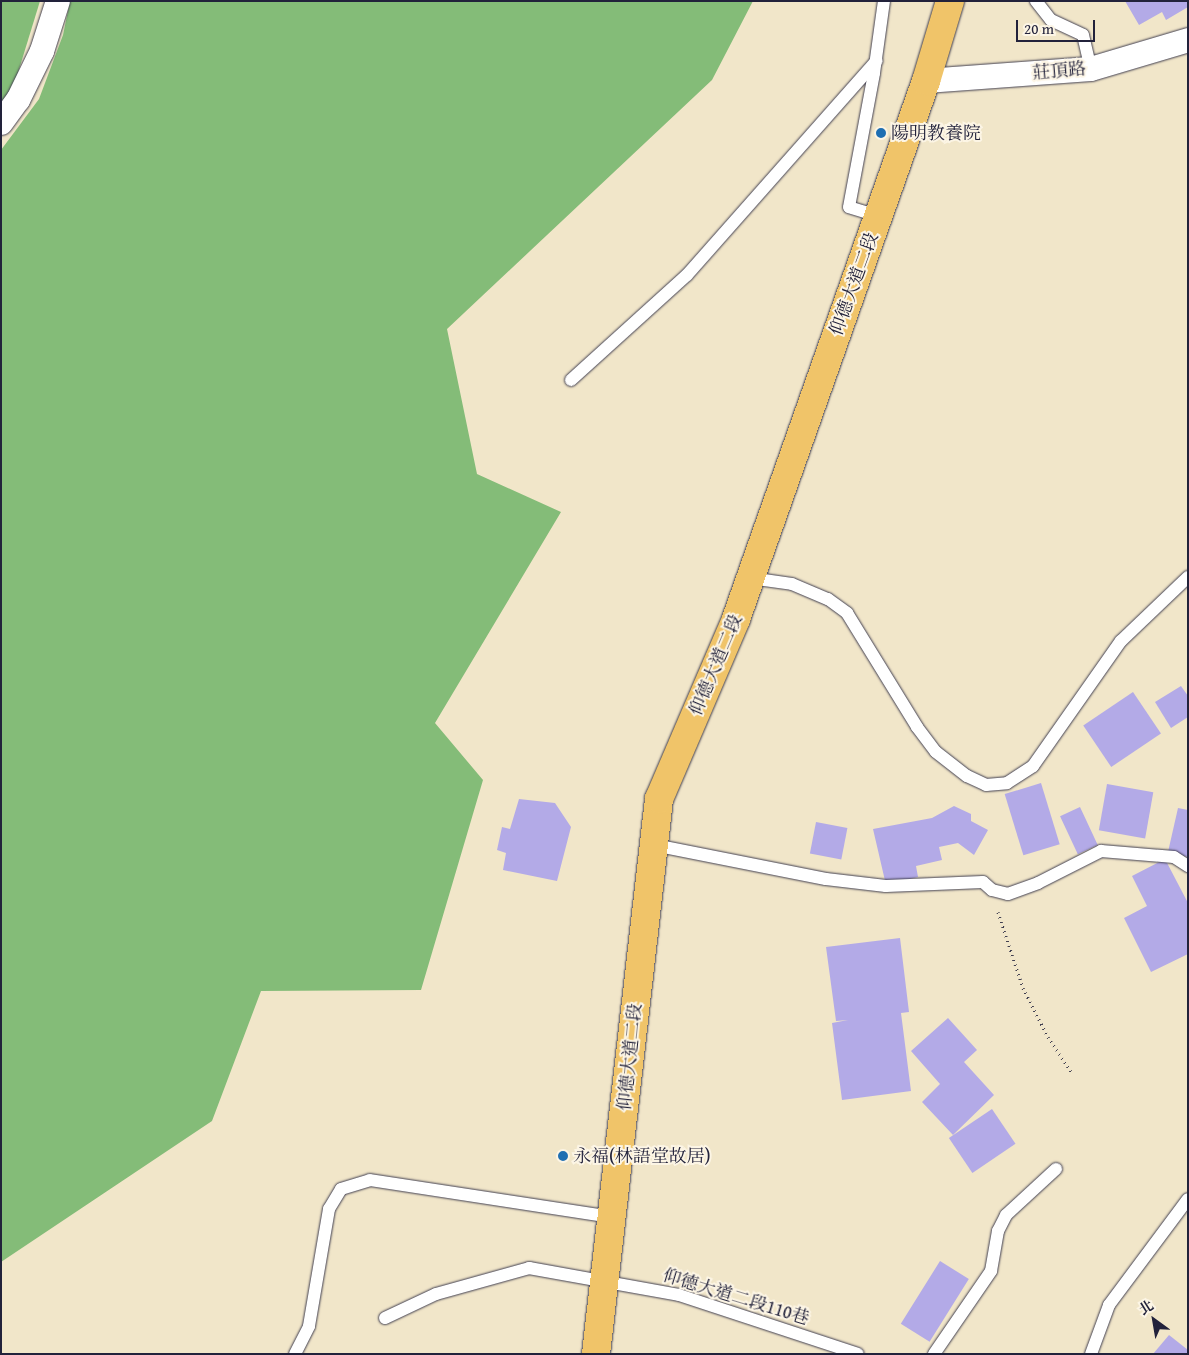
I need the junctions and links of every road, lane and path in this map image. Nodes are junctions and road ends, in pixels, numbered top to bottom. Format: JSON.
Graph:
{"nodes":[{"id":1,"x":58,"y":1,"type":"edge"},
{"id":2,"x":884,"y":1,"type":"edge"},
{"id":3,"x":950,"y":1,"type":"edge"},
{"id":4,"x":1036,"y":1,"type":"edge"},
{"id":5,"x":1188,"y":40,"type":"edge"},
{"id":6,"x":876,"y":62,"type":"junction"},
{"id":7,"x":1091,"y":69,"type":"junction"},
{"id":8,"x":926,"y":81,"type":"junction"},
{"id":9,"x":1,"y":123,"type":"edge"},
{"id":10,"x":878,"y":216,"type":"junction"},
{"id":11,"x":572,"y":380,"type":"dead end"},
{"id":12,"x":1188,"y":577,"type":"edge"},
{"id":13,"x":750,"y":578,"type":"junction"},
{"id":14,"x":654,"y":844,"type":"junction"},
{"id":15,"x":1188,"y":866,"type":"edge"},
{"id":16,"x":992,"y":890,"type":"junction"},
{"id":17,"x":1072,"y":1073,"type":"dead end"},
{"id":18,"x":1056,"y":1169,"type":"dead end"},
{"id":19,"x":1188,"y":1199,"type":"edge"},
{"id":20,"x":612,"y":1218,"type":"junction"},
{"id":21,"x":603,"y":1279,"type":"junction"},
{"id":22,"x":386,"y":1318,"type":"dead end"},
{"id":23,"x":295,"y":1354,"type":"edge"},
{"id":24,"x":596,"y":1354,"type":"edge"},
{"id":25,"x":858,"y":1354,"type":"edge"},
{"id":26,"x":934,"y":1354,"type":"edge"},
{"id":27,"x":1091,"y":1354,"type":"edge"}],
"edges":[{"from":1,"to":9,"type":"street"},
{"from":2,"to":6,"type":"lane"},
{"from":3,"to":8,"type":"main road","name":"仰德大道二段"},
{"from":4,"to":7,"type":"lane"},
{"from":5,"to":7,"type":"street","name":"莊頂路"},
{"from":6,"to":10,"type":"lane"},
{"from":6,"to":11,"type":"lane"},
{"from":7,"to":8,"type":"street","name":"莊頂路"},
{"from":8,"to":10,"type":"main road","name":"仰德大道二段"},
{"from":10,"to":13,"type":"main road","name":"仰德大道二段"},
{"from":12,"to":13,"type":"lane"},
{"from":13,"to":14,"type":"main road","name":"仰德大道二段"},
{"from":14,"to":16,"type":"lane"},
{"from":14,"to":20,"type":"main road","name":"仰德大道二段"},
{"from":15,"to":16,"type":"lane"},
{"from":16,"to":17,"type":"path"},
{"from":18,"to":26,"type":"lane"},
{"from":19,"to":27,"type":"lane"},
{"from":20,"to":21,"type":"main road","name":"仰德大道二段"},
{"from":20,"to":23,"type":"lane"},
{"from":21,"to":22,"type":"lane","name":"仰德大道二段110巷"},
{"from":21,"to":24,"type":"main road","name":"仰德大道二段"},
{"from":21,"to":25,"type":"lane","name":"仰德大道二段110巷"}]}
